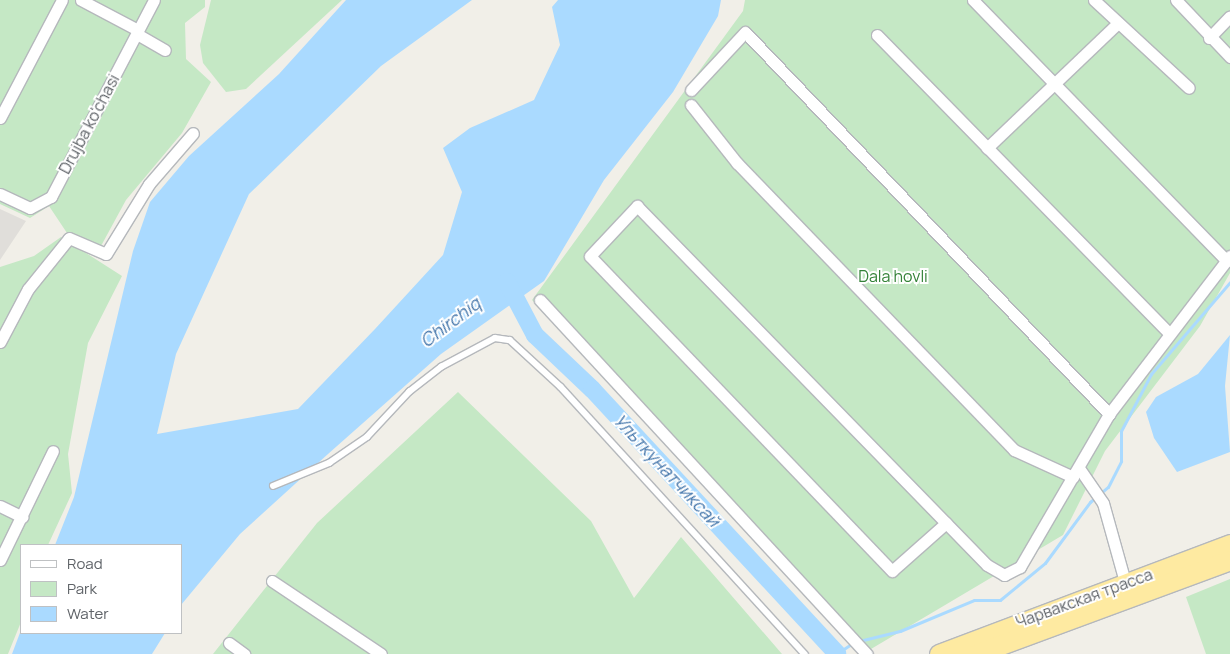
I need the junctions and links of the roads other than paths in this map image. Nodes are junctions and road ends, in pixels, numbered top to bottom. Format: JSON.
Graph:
{"nodes":[{"id":1,"x":81,"y":0,"type":"edge"},
{"id":2,"x":154,"y":0,"type":"edge"},
{"id":3,"x":973,"y":0,"type":"edge"},
{"id":4,"x":1094,"y":0,"type":"edge"},
{"id":5,"x":1176,"y":0,"type":"edge"},
{"id":6,"x":60,"y":1,"type":"edge"},
{"id":7,"x":1230,"y":16,"type":"edge"},
{"id":8,"x":1118,"y":23,"type":"junction"},
{"id":9,"x":138,"y":32,"type":"junction"},
{"id":10,"x":877,"y":35,"type":"dead end"},
{"id":11,"x":1209,"y":38,"type":"junction"},
{"id":12,"x":165,"y":50,"type":"dead end"},
{"id":13,"x":1230,"y":57,"type":"edge"},
{"id":14,"x":1053,"y":86,"type":"junction"},
{"id":15,"x":1189,"y":88,"type":"dead end"},
{"id":16,"x":691,"y":90,"type":"dead end"},
{"id":17,"x":691,"y":105,"type":"dead end"},
{"id":18,"x":0,"y":118,"type":"edge"},
{"id":19,"x":193,"y":133,"type":"dead end"},
{"id":20,"x":987,"y":148,"type":"junction"},
{"id":21,"x":0,"y":194,"type":"edge"},
{"id":22,"x":1229,"y":258,"type":"edge"},
{"id":23,"x":540,"y":300,"type":"dead end"},
{"id":24,"x":1168,"y":332,"type":"junction"},
{"id":25,"x":0,"y":342,"type":"edge"},
{"id":26,"x":1109,"y":414,"type":"junction"},
{"id":27,"x":53,"y":451,"type":"dead end"},
{"id":28,"x":1076,"y":472,"type":"junction"},
{"id":29,"x":273,"y":486,"type":"dead end"},
{"id":30,"x":0,"y":506,"type":"edge"},
{"id":31,"x":23,"y":517,"type":"junction"},
{"id":32,"x":946,"y":523,"type":"junction"},
{"id":33,"x":1230,"y":544,"type":"edge"},
{"id":34,"x":0,"y":560,"type":"edge"},
{"id":35,"x":1230,"y":560,"type":"edge"},
{"id":36,"x":272,"y":581,"type":"dead end"},
{"id":37,"x":1125,"y":582,"type":"junction"},
{"id":38,"x":229,"y":643,"type":"dead end"},
{"id":39,"x":244,"y":654,"type":"edge"},
{"id":40,"x":381,"y":654,"type":"edge"},
{"id":41,"x":805,"y":654,"type":"edge"},
{"id":42,"x":867,"y":654,"type":"edge"},
{"id":43,"x":939,"y":654,"type":"edge"},
{"id":44,"x":976,"y":654,"type":"edge"}],
"edges":[{"from":1,"to":9,"type":"street"},
{"from":2,"to":9,"type":"street","name":"Drujba ko'chasi"},
{"from":3,"to":14,"type":"street"},
{"from":4,"to":8,"type":"street"},
{"from":5,"to":11,"type":"street"},
{"from":6,"to":18,"type":"street"},
{"from":7,"to":11,"type":"street"},
{"from":8,"to":14,"type":"street"},
{"from":8,"to":15,"type":"street"},
{"from":9,"to":12,"type":"street"},
{"from":9,"to":21,"type":"street","name":"Drujba ko'chasi"},
{"from":10,"to":20,"type":"street"},
{"from":11,"to":13,"type":"street"},
{"from":14,"to":20,"type":"street"},
{"from":14,"to":22,"type":"street"},
{"from":16,"to":26,"type":"street"},
{"from":17,"to":28,"type":"street"},
{"from":19,"to":25,"type":"street"},
{"from":20,"to":24,"type":"street"},
{"from":22,"to":24,"type":"street"},
{"from":23,"to":42,"type":"street"},
{"from":24,"to":26,"type":"street"},
{"from":26,"to":28,"type":"street"},
{"from":27,"to":31,"type":"street"},
{"from":28,"to":32,"type":"street"},
{"from":28,"to":37,"type":"street"},
{"from":29,"to":41,"type":"lane"},
{"from":30,"to":31,"type":"street"},
{"from":31,"to":34,"type":"street"},
{"from":32,"to":32,"type":"street"},
{"from":33,"to":37,"type":"highway","name":"Чарвакская трасса"},
{"from":35,"to":44,"type":"highway","name":"Чарвакская трасса"},
{"from":36,"to":40,"type":"street"},
{"from":37,"to":43,"type":"highway","name":"Чарвакская трасса"},
{"from":38,"to":39,"type":"street"}]}
